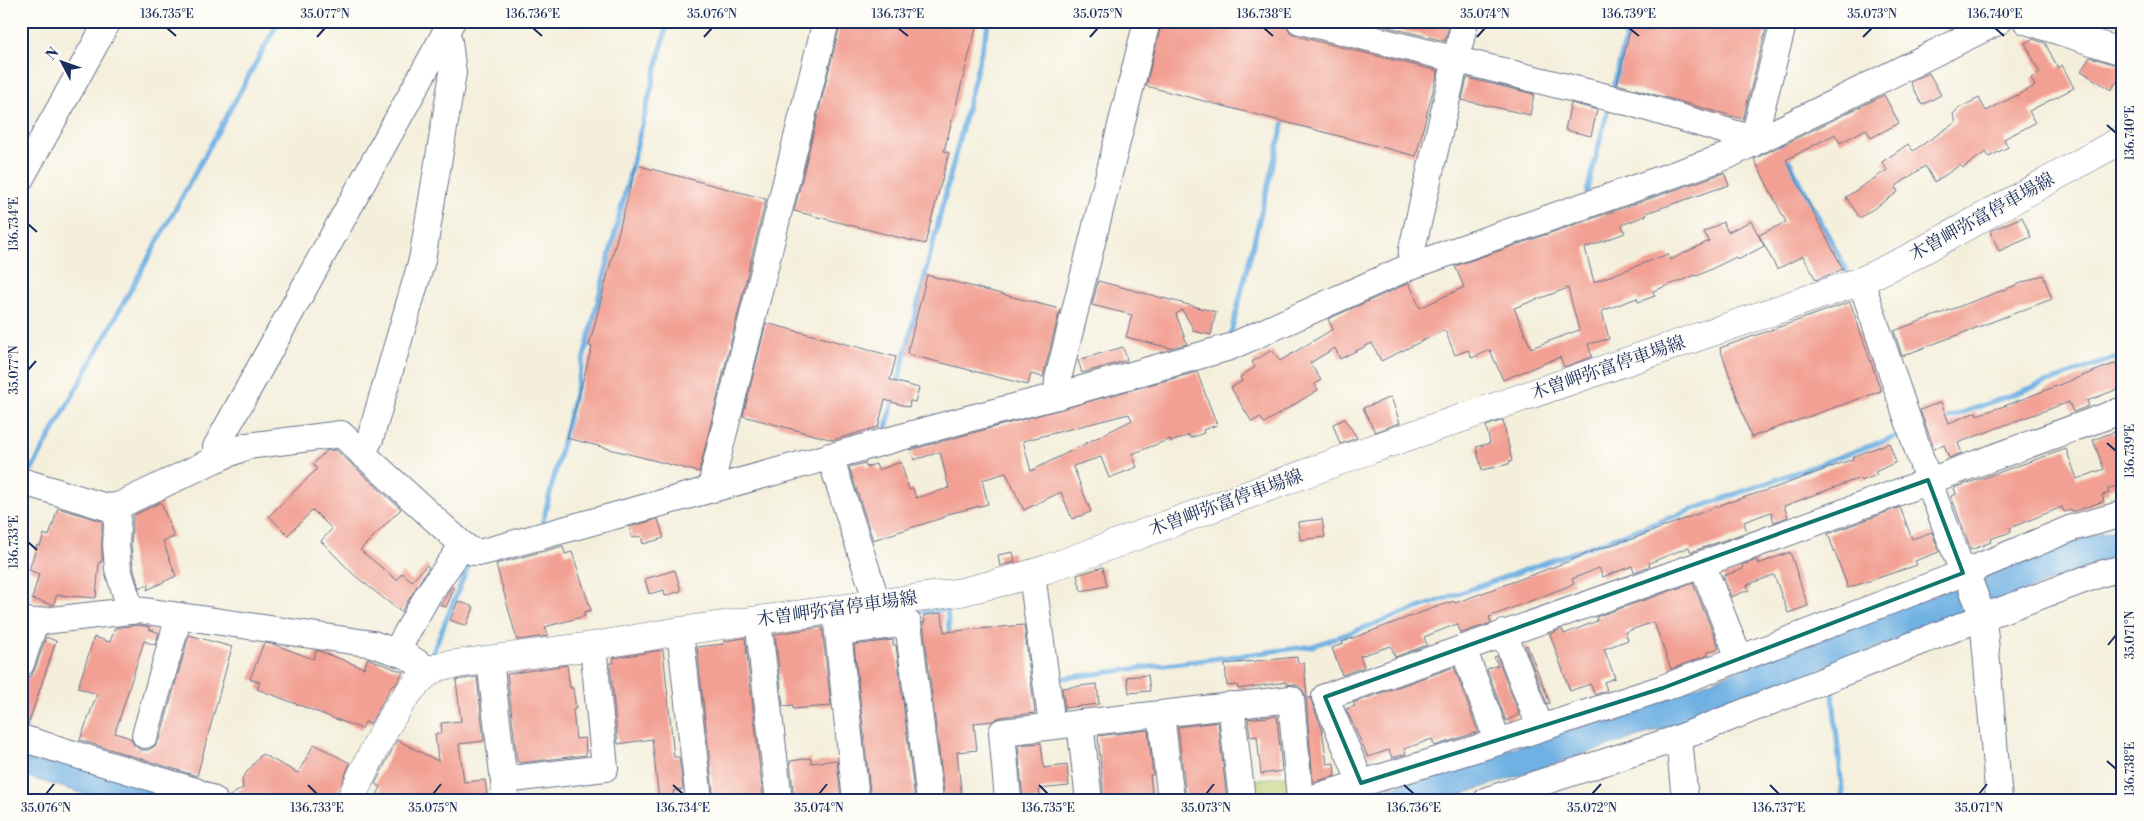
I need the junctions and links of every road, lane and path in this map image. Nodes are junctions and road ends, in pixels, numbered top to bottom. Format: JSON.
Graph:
{"nodes":[{"id":1,"x":108,"y":21,"type":"edge"},
{"id":2,"x":826,"y":21,"type":"edge"},
{"id":3,"x":1147,"y":21,"type":"edge"},
{"id":4,"x":1300,"y":21,"type":"edge"},
{"id":5,"x":1465,"y":21,"type":"edge"},
{"id":6,"x":1784,"y":21,"type":"edge"},
{"id":7,"x":1999,"y":21,"type":"edge"},
{"id":8,"x":2026,"y":21,"type":"edge"},
{"id":9,"x":448,"y":27,"type":"edge"},
{"id":10,"x":2123,"y":52,"type":"edge"},
{"id":11,"x":1456,"y":55,"type":"junction"},
{"id":12,"x":1751,"y":136,"type":"junction"},
{"id":13,"x":2123,"y":139,"type":"edge"},
{"id":14,"x":21,"y":178,"type":"edge"},
{"id":15,"x":1412,"y":259,"type":"junction"},
{"id":16,"x":1860,"y":281,"type":"junction"},
{"id":17,"x":1057,"y":389,"type":"junction"},
{"id":18,"x":2123,"y":410,"type":"edge"},
{"id":19,"x":362,"y":454,"type":"junction"},
{"id":20,"x":830,"y":456,"type":"junction"},
{"id":21,"x":216,"y":460,"type":"junction"},
{"id":22,"x":1928,"y":480,"type":"junction"},
{"id":23,"x":21,"y":481,"type":"edge"},
{"id":24,"x":712,"y":482,"type":"junction"},
{"id":25,"x":118,"y":506,"type":"junction"},
{"id":26,"x":2123,"y":514,"type":"edge"},
{"id":27,"x":463,"y":546,"type":"junction"},
{"id":28,"x":1702,"y":564,"type":"junction"},
{"id":29,"x":2123,"y":568,"type":"edge"},
{"id":30,"x":1032,"y":574,"type":"junction"},
{"id":31,"x":1966,"y":574,"type":"junction"},
{"id":32,"x":131,"y":611,"type":"junction"},
{"id":33,"x":881,"y":615,"type":"junction"},
{"id":34,"x":1982,"y":615,"type":"junction"},
{"id":35,"x":179,"y":616,"type":"junction"},
{"id":36,"x":28,"y":620,"type":"edge"},
{"id":37,"x":758,"y":620,"type":"junction"},
{"id":38,"x":837,"y":620,"type":"junction"},
{"id":39,"x":680,"y":631,"type":"junction"},
{"id":40,"x":1504,"y":633,"type":"junction"},
{"id":41,"x":593,"y":646,"type":"junction"},
{"id":42,"x":1463,"y":648,"type":"junction"},
{"id":43,"x":396,"y":652,"type":"junction"},
{"id":44,"x":1740,"y":658,"type":"junction"},
{"id":45,"x":490,"y":660,"type":"junction"},
{"id":46,"x":21,"y":664,"type":"edge"},
{"id":47,"x":429,"y":670,"type":"junction"},
{"id":48,"x":1231,"y":705,"type":"junction"},
{"id":49,"x":1161,"y":714,"type":"junction"},
{"id":50,"x":1080,"y":723,"type":"junction"},
{"id":51,"x":1052,"y":726,"type":"junction"},
{"id":52,"x":1540,"y":727,"type":"junction"},
{"id":53,"x":145,"y":735,"type":"dead end"},
{"id":54,"x":21,"y":738,"type":"edge"},
{"id":55,"x":1679,"y":738,"type":"junction"},
{"id":56,"x":1498,"y":742,"type":"junction"},
{"id":57,"x":1361,"y":783,"type":"junction"},
{"id":58,"x":505,"y":790,"type":"edge"},
{"id":59,"x":214,"y":800,"type":"edge"},
{"id":60,"x":350,"y":800,"type":"edge"},
{"id":61,"x":699,"y":800,"type":"edge"},
{"id":62,"x":779,"y":800,"type":"edge"},
{"id":63,"x":856,"y":800,"type":"edge"},
{"id":64,"x":930,"y":800,"type":"edge"},
{"id":65,"x":1008,"y":800,"type":"edge"},
{"id":66,"x":1089,"y":800,"type":"edge"},
{"id":67,"x":1171,"y":800,"type":"edge"},
{"id":68,"x":1242,"y":800,"type":"edge"},
{"id":69,"x":1300,"y":800,"type":"edge"},
{"id":70,"x":1306,"y":800,"type":"edge"},
{"id":71,"x":1487,"y":800,"type":"edge"},
{"id":72,"x":1685,"y":800,"type":"edge"},
{"id":73,"x":1999,"y":800,"type":"edge"}],
"edges":[{"from":1,"to":14,"type":"street"},
{"from":2,"to":24,"type":"street"},
{"from":3,"to":17,"type":"street"},
{"from":4,"to":11,"type":"street"},
{"from":5,"to":11,"type":"street"},
{"from":6,"to":12,"type":"street"},
{"from":7,"to":12,"type":"street"},
{"from":8,"to":10,"type":"street"},
{"from":9,"to":19,"type":"street"},
{"from":9,"to":21,"type":"street"},
{"from":11,"to":12,"type":"street"},
{"from":11,"to":15,"type":"street"},
{"from":12,"to":15,"type":"street"},
{"from":13,"to":16,"type":"main road","name":"木曽岬弥富停車場線"},
{"from":15,"to":17,"type":"street"},
{"from":16,"to":22,"type":"street"},
{"from":16,"to":30,"type":"main road","name":"木曽岬弥富停車場線"},
{"from":17,"to":20,"type":"street"},
{"from":18,"to":22,"type":"street"},
{"from":19,"to":21,"type":"street"},
{"from":19,"to":27,"type":"street"},
{"from":20,"to":24,"type":"street"},
{"from":20,"to":33,"type":"street"},
{"from":21,"to":25,"type":"street"},
{"from":22,"to":28,"type":"street"},
{"from":22,"to":31,"type":"street"},
{"from":23,"to":25,"type":"street"},
{"from":24,"to":27,"type":"street"},
{"from":25,"to":32,"type":"street"},
{"from":26,"to":31,"type":"street"},
{"from":27,"to":43,"type":"street"},
{"from":28,"to":40,"type":"street"},
{"from":28,"to":44,"type":"street"},
{"from":29,"to":34,"type":"street"},
{"from":30,"to":33,"type":"main road","name":"木曽岬弥富停車場線"},
{"from":30,"to":51,"type":"street"},
{"from":31,"to":34,"type":"street"},
{"from":31,"to":44,"type":"street"},
{"from":32,"to":35,"type":"street"},
{"from":32,"to":36,"type":"street"},
{"from":33,"to":38,"type":"main road","name":"木曽岬弥富停車場線"},
{"from":33,"to":64,"type":"street"},
{"from":34,"to":55,"type":"street"},
{"from":34,"to":73,"type":"street"},
{"from":35,"to":43,"type":"street"},
{"from":35,"to":53,"type":"street"},
{"from":36,"to":46,"type":"street"},
{"from":37,"to":38,"type":"main road","name":"木曽岬弥富停車場線"},
{"from":37,"to":39,"type":"main road","name":"木曽岬弥富停車場線"},
{"from":37,"to":62,"type":"street"},
{"from":38,"to":63,"type":"street"},
{"from":39,"to":41,"type":"main road","name":"木曽岬弥富停車場線"},
{"from":39,"to":61,"type":"street"},
{"from":40,"to":42,"type":"street"},
{"from":40,"to":52,"type":"street"},
{"from":41,"to":45,"type":"main road","name":"木曽岬弥富停車場線"},
{"from":41,"to":58,"type":"street"},
{"from":42,"to":56,"type":"street"},
{"from":42,"to":57,"type":"street"},
{"from":43,"to":47,"type":"street"},
{"from":44,"to":52,"type":"street"},
{"from":45,"to":47,"type":"main road","name":"木曽岬弥富停車場線"},
{"from":45,"to":58,"type":"street"},
{"from":47,"to":60,"type":"main road"},
{"from":48,"to":49,"type":"street"},
{"from":48,"to":68,"type":"street"},
{"from":48,"to":69,"type":"street"},
{"from":49,"to":50,"type":"street"},
{"from":49,"to":67,"type":"street"},
{"from":50,"to":51,"type":"street"},
{"from":50,"to":66,"type":"street"},
{"from":51,"to":65,"type":"street"},
{"from":52,"to":56,"type":"street"},
{"from":54,"to":59,"type":"street"},
{"from":55,"to":71,"type":"street"},
{"from":55,"to":72,"type":"street"},
{"from":56,"to":57,"type":"street"},
{"from":57,"to":70,"type":"street"}]}
